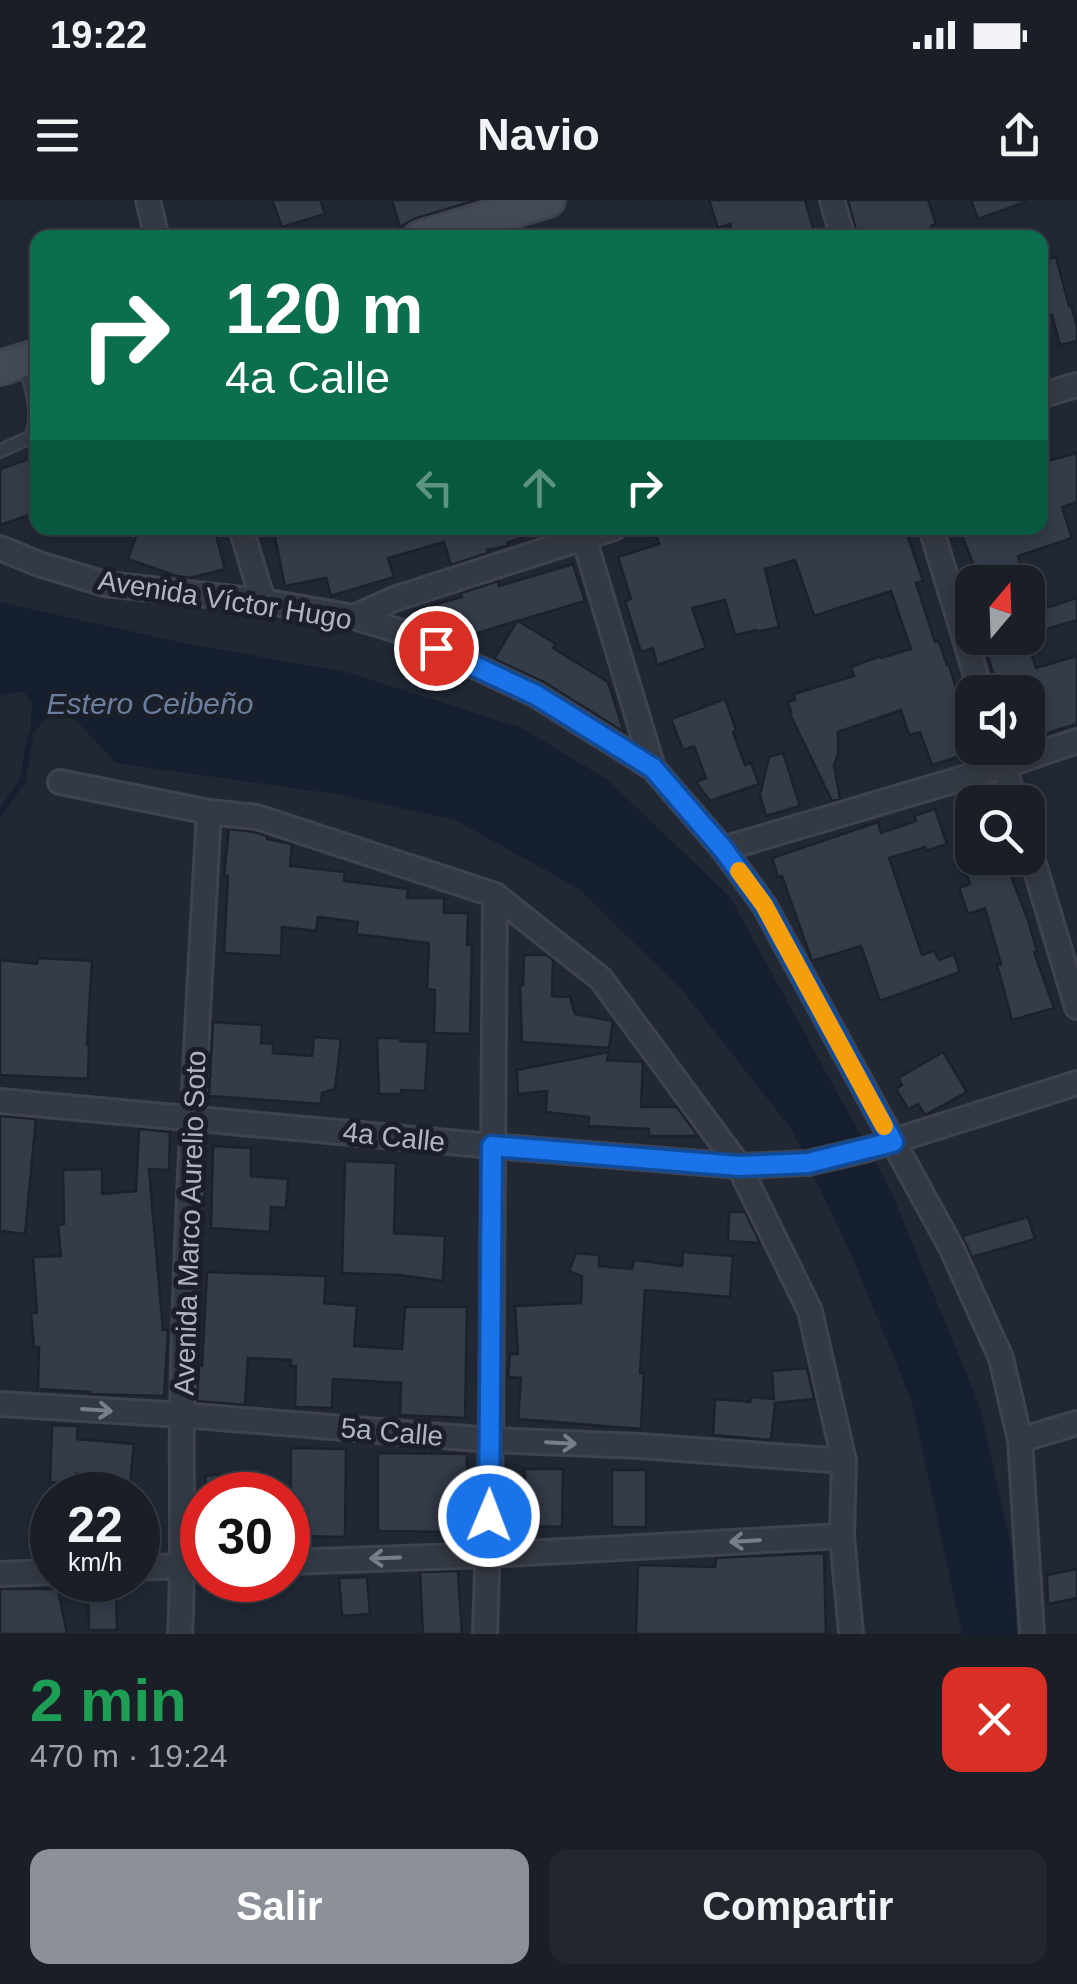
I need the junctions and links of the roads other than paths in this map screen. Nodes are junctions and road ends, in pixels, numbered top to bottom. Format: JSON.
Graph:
{"nodes":[{"id":1,"x":148,"y":200,"type":"edge"},
{"id":2,"x":548,"y":200,"type":"edge"},
{"id":3,"x":832,"y":200,"type":"edge"},
{"id":4,"x":488,"y":218,"type":"edge"},
{"id":5,"x":155,"y":230,"type":"edge"},
{"id":6,"x":447,"y":230,"type":"edge"},
{"id":7,"x":841,"y":230,"type":"edge"},
{"id":8,"x":21,"y":361,"type":"edge"},
{"id":9,"x":1077,"y":385,"type":"edge"},
{"id":10,"x":30,"y":389,"type":"edge"},
{"id":11,"x":1048,"y":394,"type":"edge"},
{"id":12,"x":30,"y":436,"type":"edge"},
{"id":13,"x":0,"y":451,"type":"edge"},
{"id":14,"x":243,"y":535,"type":"edge"},
{"id":15,"x":574,"y":535,"type":"edge"},
{"id":16,"x":583,"y":535,"type":"edge"},
{"id":17,"x":933,"y":535,"type":"edge"},
{"id":18,"x":0,"y":548,"type":"edge"},
{"id":19,"x":264,"y":602,"type":"junction"},
{"id":20,"x":354,"y":617,"type":"junction"},
{"id":21,"x":976,"y":675,"type":"edge"},
{"id":22,"x":1077,"y":741,"type":"edge"},
{"id":23,"x":1045,"y":748,"type":"edge"},
{"id":24,"x":977,"y":765,"type":"edge"},
{"id":25,"x":653,"y":768,"type":"junction"},
{"id":26,"x":60,"y":782,"type":"dead end"},
{"id":27,"x":209,"y":812,"type":"junction"},
{"id":28,"x":723,"y":849,"type":"junction"},
{"id":29,"x":1037,"y":875,"type":"edge"},
{"id":30,"x":495,"y":896,"type":"junction"},
{"id":31,"x":1077,"y":1007,"type":"edge"},
{"id":32,"x":1077,"y":1083,"type":"edge"},
{"id":33,"x":0,"y":1100,"type":"edge"},
{"id":34,"x":193,"y":1117,"type":"junction"},
{"id":35,"x":893,"y":1142,"type":"junction"},
{"id":36,"x":492,"y":1146,"type":"junction"},
{"id":37,"x":739,"y":1166,"type":"junction"},
{"id":38,"x":0,"y":1404,"type":"edge"},
{"id":39,"x":182,"y":1415,"type":"junction"},
{"id":40,"x":1077,"y":1423,"type":"edge"},
{"id":41,"x":490,"y":1440,"type":"junction"},
{"id":42,"x":1020,"y":1440,"type":"junction"},
{"id":43,"x":844,"y":1461,"type":"junction"},
{"id":44,"x":186,"y":1472,"type":"edge"},
{"id":45,"x":842,"y":1536,"type":"junction"},
{"id":46,"x":488,"y":1554,"type":"junction"},
{"id":47,"x":310,"y":1561,"type":"edge"},
{"id":48,"x":30,"y":1573,"type":"edge"},
{"id":49,"x":0,"y":1574,"type":"edge"},
{"id":50,"x":186,"y":1602,"type":"edge"},
{"id":51,"x":180,"y":1634,"type":"edge"},
{"id":52,"x":486,"y":1634,"type":"edge"},
{"id":53,"x":851,"y":1634,"type":"edge"},
{"id":54,"x":1032,"y":1634,"type":"edge"}],
"edges":[{"from":1,"to":5,"type":"street"},
{"from":2,"to":4,"type":"street"},
{"from":3,"to":7,"type":"street"},
{"from":4,"to":6,"type":"street"},
{"from":8,"to":10,"type":"lane"},
{"from":9,"to":11,"type":"street"},
{"from":12,"to":13,"type":"lane"},
{"from":14,"to":19,"type":"street"},
{"from":15,"to":20,"type":"street"},
{"from":16,"to":25,"type":"street"},
{"from":17,"to":21,"type":"street"},
{"from":18,"to":19,"type":"street","name":"Avenida Víctor Hugo"},
{"from":19,"to":20,"type":"street","name":"Avenida Víctor Hugo"},
{"from":20,"to":25,"type":"street","name":"Avenida Víctor Hugo"},
{"from":22,"to":23,"type":"street"},
{"from":24,"to":28,"type":"street"},
{"from":25,"to":28,"type":"street","name":"Avenida Víctor Hugo"},
{"from":26,"to":27,"type":"street"},
{"from":27,"to":30,"type":"street"},
{"from":27,"to":34,"type":"street","name":"Avenida Marco Aurelio Soto"},
{"from":28,"to":35,"type":"street","name":"Avenida Víctor Hugo"},
{"from":29,"to":31,"type":"street"},
{"from":30,"to":36,"type":"street"},
{"from":30,"to":37,"type":"street"},
{"from":32,"to":35,"type":"street","name":"4a Calle"},
{"from":33,"to":34,"type":"street","name":"4a Calle"},
{"from":34,"to":36,"type":"street","name":"4a Calle"},
{"from":34,"to":39,"type":"street","name":"Avenida Marco Aurelio Soto"},
{"from":35,"to":37,"type":"street","name":"4a Calle"},
{"from":35,"to":42,"type":"street","name":"Avenida Víctor Hugo"},
{"from":36,"to":37,"type":"street","name":"4a Calle"},
{"from":36,"to":41,"type":"street"},
{"from":37,"to":43,"type":"street"},
{"from":38,"to":39,"type":"street","name":"5a Calle","one_way":true},
{"from":39,"to":41,"type":"street","name":"5a Calle"},
{"from":39,"to":44,"type":"street","name":"Avenida Marco Aurelio Soto"},
{"from":40,"to":42,"type":"street"},
{"from":41,"to":43,"type":"street","name":"5a Calle","one_way":true},
{"from":41,"to":46,"type":"street"},
{"from":42,"to":54,"type":"street","name":"Avenida Víctor Hugo"},
{"from":43,"to":45,"type":"street"},
{"from":45,"to":46,"type":"street","one_way":true},
{"from":45,"to":53,"type":"street"},
{"from":46,"to":47,"type":"street","one_way":true},
{"from":46,"to":52,"type":"street"},
{"from":48,"to":49,"type":"street"},
{"from":50,"to":51,"type":"street","name":"Avenida Marco Aurelio Soto"}]}
